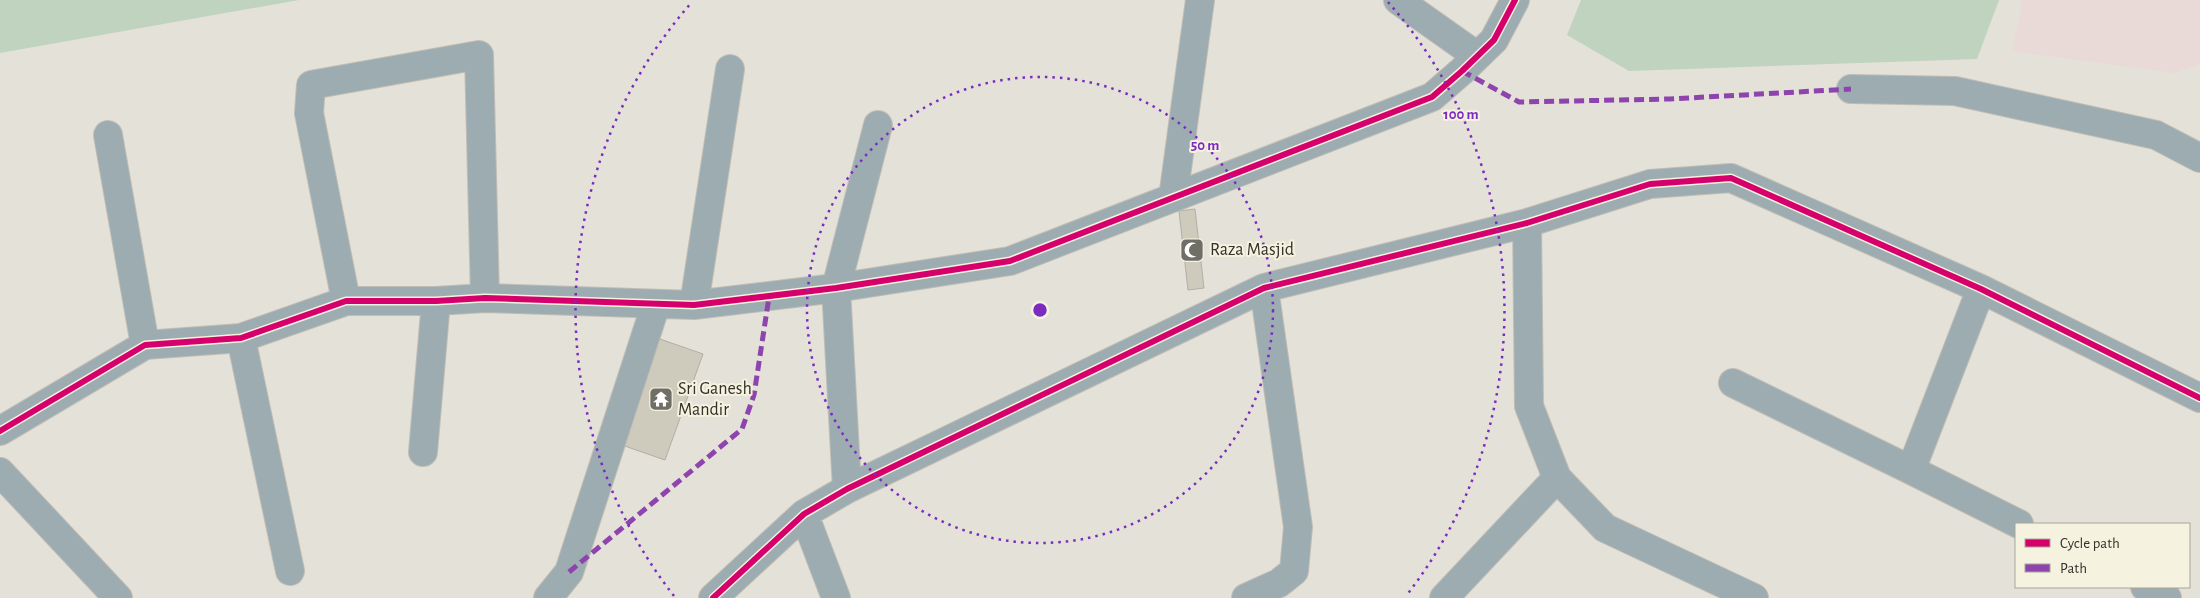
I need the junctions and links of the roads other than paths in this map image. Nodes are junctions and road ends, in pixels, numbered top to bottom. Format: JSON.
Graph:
{"nodes":[{"id":1,"x":1200,"y":0,"type":"edge"},
{"id":2,"x":1398,"y":0,"type":"edge"},
{"id":3,"x":1515,"y":0,"type":"edge"},
{"id":4,"x":1477,"y":56,"type":"junction"},
{"id":5,"x":730,"y":69,"type":"dead end"},
{"id":6,"x":1851,"y":89,"type":"dead end"},
{"id":7,"x":878,"y":125,"type":"dead end"},
{"id":8,"x":108,"y":134,"type":"dead end"},
{"id":9,"x":2200,"y":158,"type":"edge"},
{"id":10,"x":1173,"y":198,"type":"junction"},
{"id":11,"x":1526,"y":224,"type":"junction"},
{"id":12,"x":836,"y":288,"type":"junction"},
{"id":13,"x":1264,"y":288,"type":"junction"},
{"id":14,"x":1981,"y":289,"type":"junction"},
{"id":15,"x":485,"y":298,"type":"junction"},
{"id":16,"x":346,"y":301,"type":"junction"},
{"id":17,"x":436,"y":301,"type":"junction"},
{"id":18,"x":656,"y":304,"type":"junction"},
{"id":19,"x":694,"y":305,"type":"junction"},
{"id":20,"x":241,"y":338,"type":"junction"},
{"id":21,"x":145,"y":345,"type":"junction"},
{"id":22,"x":1733,"y":383,"type":"dead end"},
{"id":23,"x":2200,"y":398,"type":"edge"},
{"id":24,"x":0,"y":431,"type":"edge"},
{"id":25,"x":423,"y":452,"type":"dead end"},
{"id":26,"x":1911,"y":470,"type":"junction"},
{"id":27,"x":0,"y":472,"type":"edge"},
{"id":28,"x":1557,"y":478,"type":"junction"},
{"id":29,"x":847,"y":488,"type":"junction"},
{"id":30,"x":804,"y":514,"type":"junction"},
{"id":31,"x":2017,"y":523,"type":"edge"},
{"id":32,"x":290,"y":571,"type":"dead end"},
{"id":33,"x":2147,"y":588,"type":"edge"},
{"id":34,"x":118,"y":598,"type":"edge"},
{"id":35,"x":548,"y":598,"type":"edge"},
{"id":36,"x":713,"y":598,"type":"edge"},
{"id":37,"x":836,"y":598,"type":"edge"},
{"id":38,"x":1246,"y":598,"type":"edge"},
{"id":39,"x":1444,"y":598,"type":"edge"},
{"id":40,"x":1754,"y":598,"type":"edge"},
{"id":41,"x":2167,"y":598,"type":"edge"}],
"edges":[{"from":1,"to":10,"type":"street"},
{"from":2,"to":4,"type":"street"},
{"from":3,"to":4,"type":"street"},
{"from":4,"to":10,"type":"street"},
{"from":5,"to":19,"type":"street"},
{"from":6,"to":9,"type":"street"},
{"from":7,"to":12,"type":"street"},
{"from":8,"to":21,"type":"street"},
{"from":10,"to":12,"type":"street"},
{"from":11,"to":13,"type":"street"},
{"from":11,"to":14,"type":"street"},
{"from":11,"to":28,"type":"street"},
{"from":12,"to":19,"type":"street"},
{"from":12,"to":29,"type":"street"},
{"from":13,"to":29,"type":"street"},
{"from":13,"to":38,"type":"street"},
{"from":14,"to":23,"type":"street"},
{"from":14,"to":26,"type":"street"},
{"from":15,"to":16,"type":"street"},
{"from":15,"to":17,"type":"street"},
{"from":15,"to":18,"type":"street"},
{"from":16,"to":17,"type":"street"},
{"from":16,"to":20,"type":"street"},
{"from":17,"to":25,"type":"street"},
{"from":18,"to":19,"type":"street"},
{"from":18,"to":35,"type":"street"},
{"from":20,"to":21,"type":"street"},
{"from":20,"to":32,"type":"street"},
{"from":21,"to":24,"type":"street"},
{"from":22,"to":26,"type":"street"},
{"from":26,"to":31,"type":"street"},
{"from":27,"to":34,"type":"street"},
{"from":28,"to":39,"type":"street"},
{"from":28,"to":40,"type":"street"},
{"from":29,"to":30,"type":"street"},
{"from":30,"to":36,"type":"street"},
{"from":30,"to":37,"type":"street"},
{"from":33,"to":41,"type":"street"}]}
